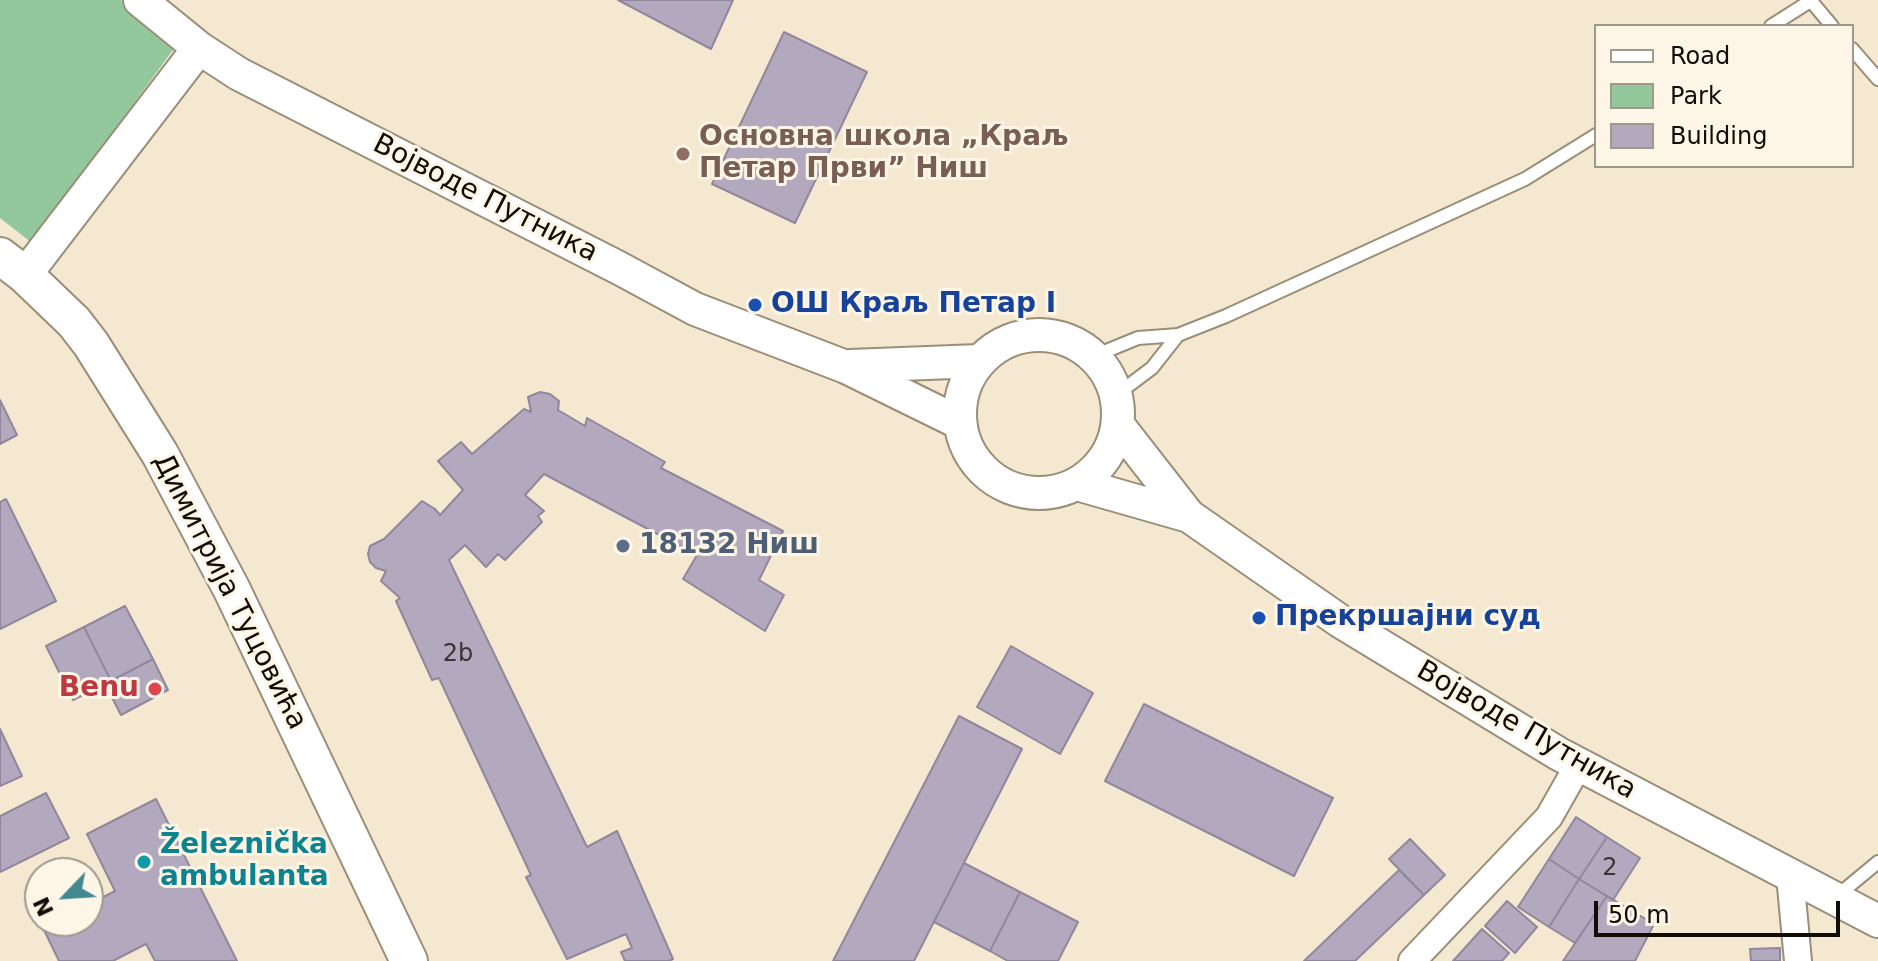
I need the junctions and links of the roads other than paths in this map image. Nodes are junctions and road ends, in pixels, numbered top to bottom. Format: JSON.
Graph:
{"nodes":[{"id":1,"x":140,"y":0,"type":"edge"},
{"id":2,"x":1812,"y":1,"type":"edge"},
{"id":3,"x":1774,"y":24,"type":"edge"},
{"id":4,"x":1830,"y":24,"type":"edge"},
{"id":5,"x":199,"y":48,"type":"junction"},
{"id":6,"x":1854,"y":51,"type":"edge"},
{"id":7,"x":1878,"y":79,"type":"edge"},
{"id":8,"x":1594,"y":136,"type":"edge"},
{"id":9,"x":12,"y":265,"type":"edge"},
{"id":10,"x":1178,"y":335,"type":"junction"},
{"id":11,"x":1094,"y":356,"type":"junction"},
{"id":12,"x":979,"y":361,"type":"junction"},
{"id":13,"x":846,"y":367,"type":"junction"},
{"id":14,"x":1117,"y":410,"type":"junction"},
{"id":15,"x":960,"y":423,"type":"junction"},
{"id":16,"x":1077,"y":484,"type":"junction"},
{"id":17,"x":1189,"y":516,"type":"junction"},
{"id":18,"x":1579,"y":764,"type":"junction"},
{"id":19,"x":1878,"y":862,"type":"edge"},
{"id":20,"x":1790,"y":876,"type":"junction"},
{"id":21,"x":1833,"y":899,"type":"junction"},
{"id":22,"x":1878,"y":921,"type":"edge"},
{"id":23,"x":409,"y":961,"type":"edge"},
{"id":24,"x":1412,"y":961,"type":"edge"},
{"id":25,"x":1798,"y":961,"type":"edge"}],
"edges":[{"from":1,"to":5,"type":"street","name":"Војводе Путника"},
{"from":2,"to":3,"type":"lane"},
{"from":2,"to":4,"type":"lane"},
{"from":5,"to":9,"type":"street"},
{"from":5,"to":13,"type":"street","name":"Војводе Путника"},
{"from":6,"to":7,"type":"lane"},
{"from":8,"to":10,"type":"lane"},
{"from":9,"to":23,"type":"main road","name":"Димитрија Туцовића"},
{"from":10,"to":11,"type":"lane"},
{"from":10,"to":14,"type":"lane"},
{"from":11,"to":12,"type":"street","name":"Војводе Путника"},
{"from":11,"to":14,"type":"street","name":"Војводе Путника"},
{"from":12,"to":13,"type":"street","name":"Војводе Путника"},
{"from":12,"to":15,"type":"street"},
{"from":13,"to":15,"type":"street","name":"Војводе Путника"},
{"from":14,"to":16,"type":"street"},
{"from":14,"to":17,"type":"street","name":"Војводе Путника"},
{"from":15,"to":16,"type":"street","name":"Војводе Путника"},
{"from":16,"to":17,"type":"street","name":"Војводе Путника"},
{"from":17,"to":18,"type":"street","name":"Војводе Путника"},
{"from":18,"to":20,"type":"street","name":"Војводе Путника"},
{"from":18,"to":24,"type":"street"},
{"from":19,"to":21,"type":"lane"},
{"from":20,"to":21,"type":"street","name":"Војводе Путника"},
{"from":20,"to":25,"type":"street"},
{"from":21,"to":22,"type":"street","name":"Војводе Путника"}]}
